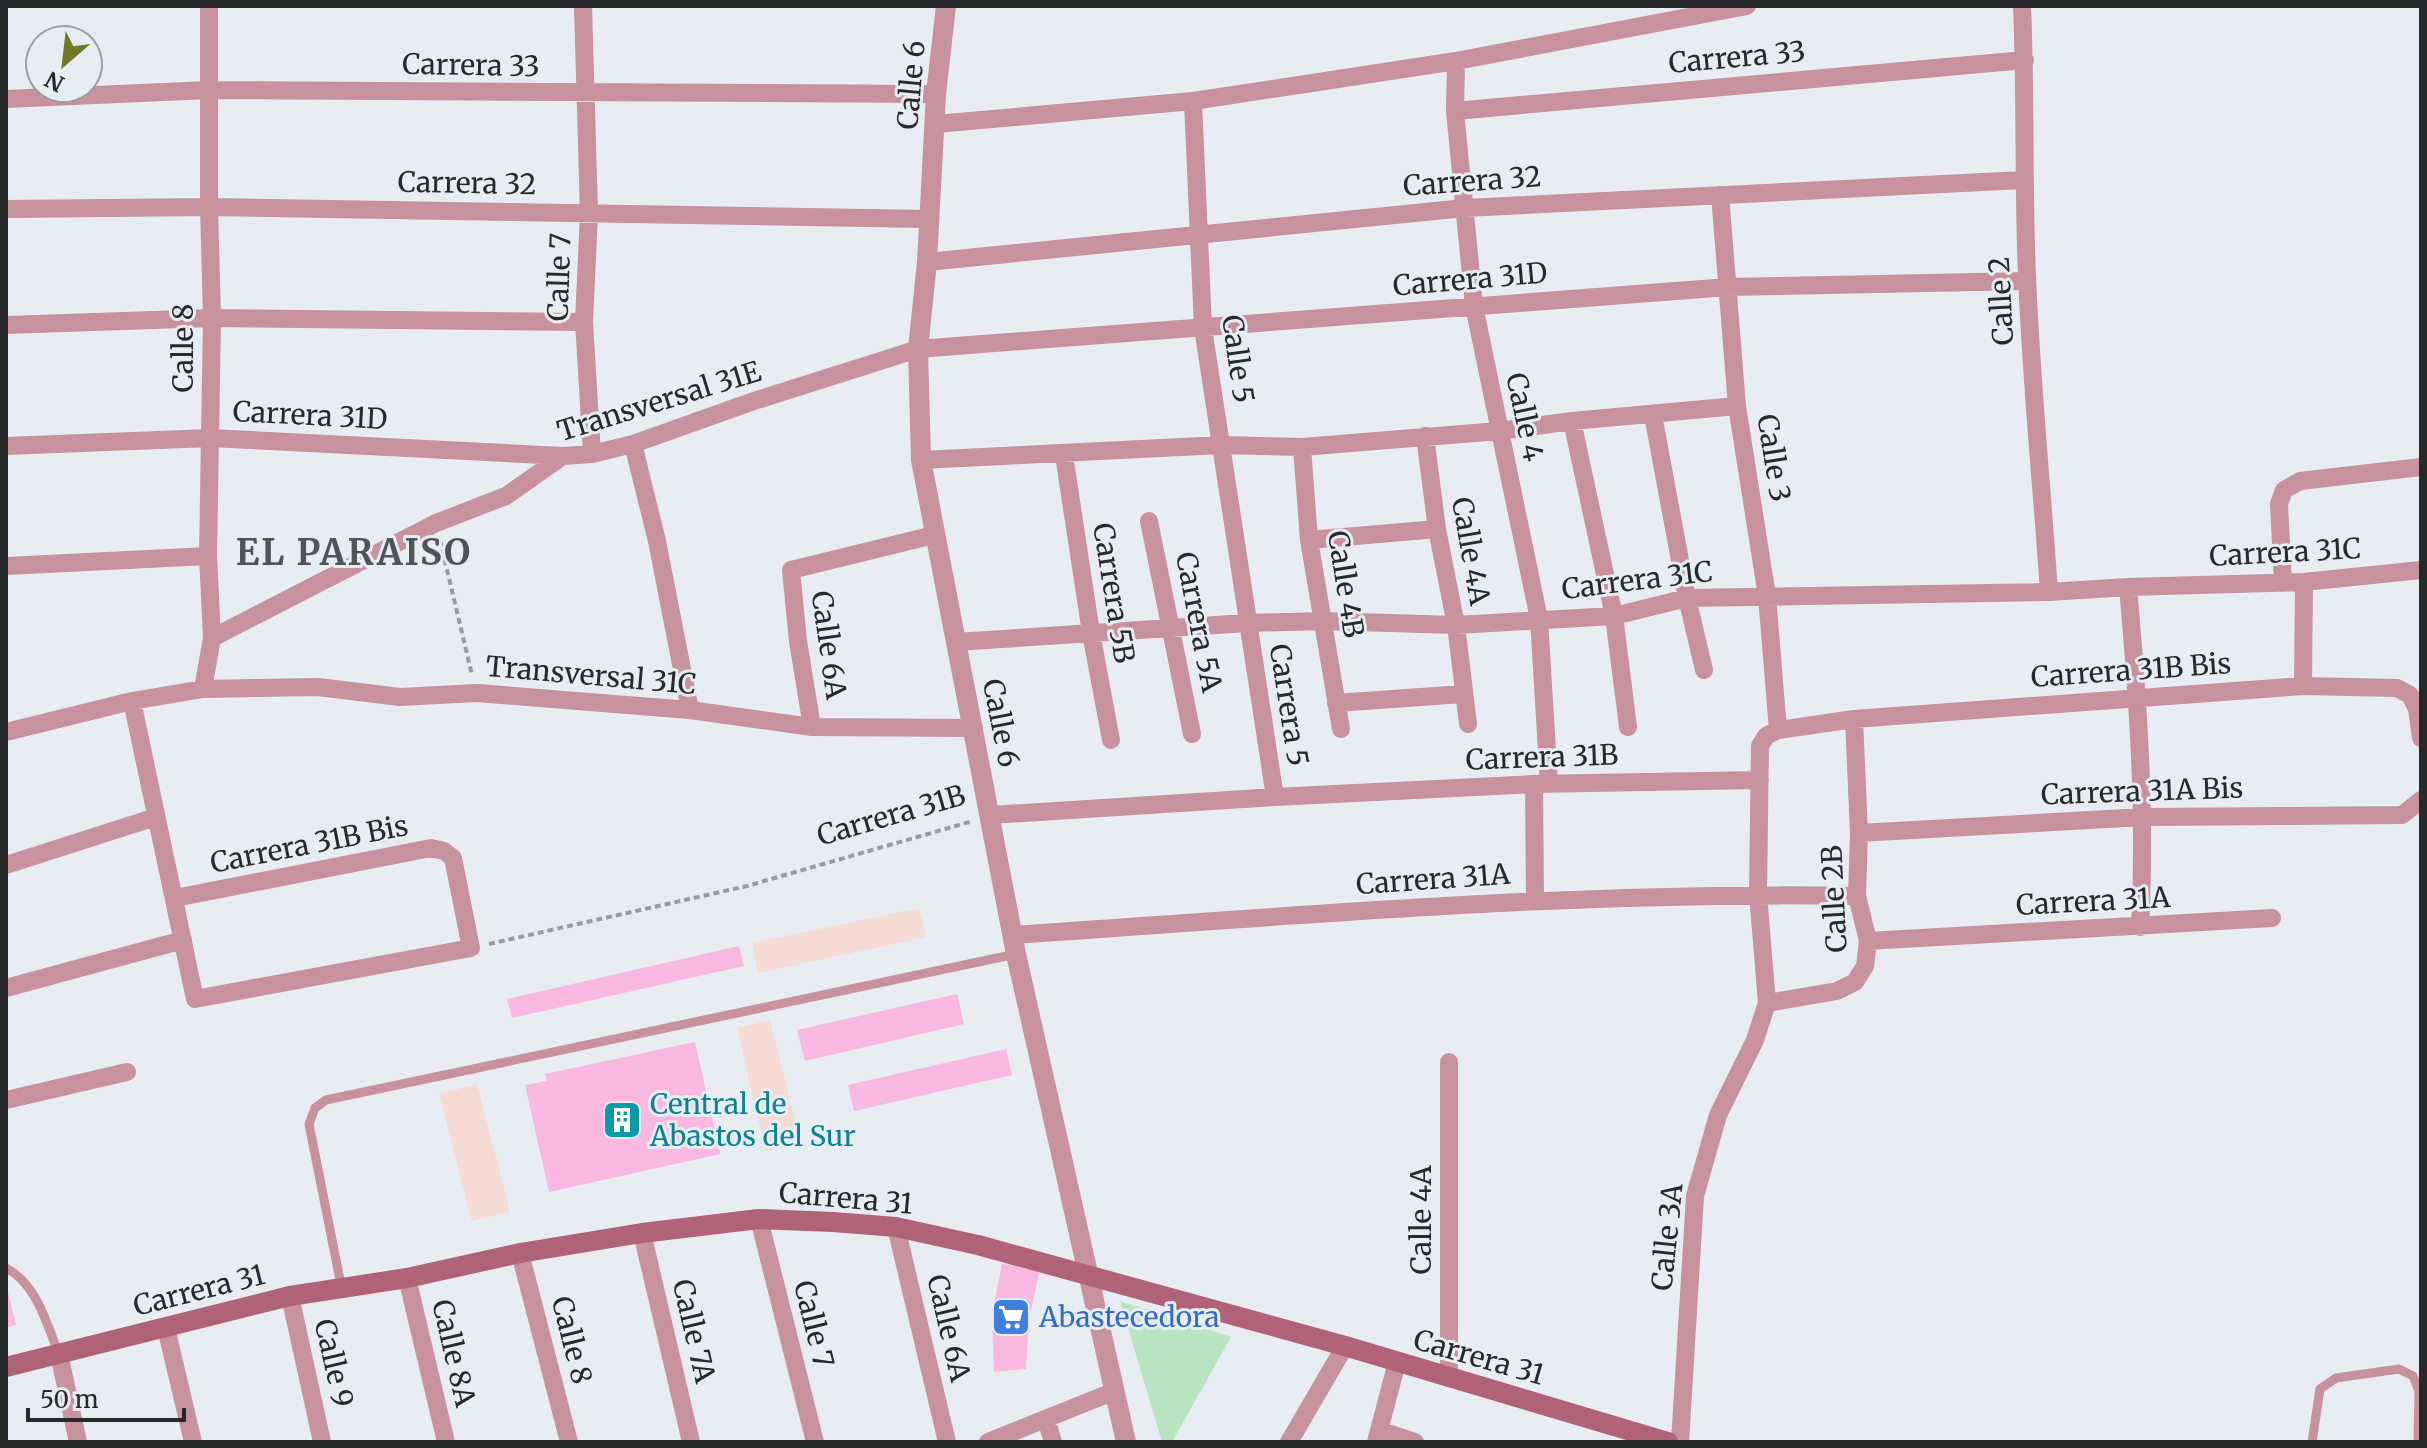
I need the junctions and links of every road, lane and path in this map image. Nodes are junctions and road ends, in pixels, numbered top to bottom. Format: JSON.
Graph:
{"nodes":[{"id":1,"x":209,"y":6,"type":"edge"},
{"id":2,"x":583,"y":6,"type":"edge"},
{"id":3,"x":946,"y":6,"type":"edge"},
{"id":4,"x":1747,"y":6,"type":"edge"},
{"id":5,"x":2022,"y":6,"type":"edge"},
{"id":6,"x":2025,"y":60,"type":"junction"},
{"id":7,"x":1456,"y":61,"type":"junction"},
{"id":8,"x":209,"y":90,"type":"junction"},
{"id":9,"x":588,"y":94,"type":"junction"},
{"id":10,"x":936,"y":94,"type":"junction"},
{"id":11,"x":6,"y":99,"type":"edge"},
{"id":12,"x":1193,"y":101,"type":"junction"},
{"id":13,"x":1455,"y":111,"type":"junction"},
{"id":14,"x":936,"y":124,"type":"junction"},
{"id":15,"x":2023,"y":180,"type":"junction"},
{"id":16,"x":1720,"y":195,"type":"junction"},
{"id":17,"x":209,"y":207,"type":"junction"},
{"id":18,"x":1465,"y":208,"type":"junction"},
{"id":19,"x":6,"y":209,"type":"edge"},
{"id":20,"x":589,"y":213,"type":"junction"},
{"id":21,"x":927,"y":219,"type":"junction"},
{"id":22,"x":1200,"y":236,"type":"junction"},
{"id":23,"x":927,"y":262,"type":"junction"},
{"id":24,"x":2027,"y":281,"type":"junction"},
{"id":25,"x":1728,"y":287,"type":"junction"},
{"id":26,"x":1474,"y":306,"type":"junction"},
{"id":27,"x":212,"y":318,"type":"junction"},
{"id":28,"x":584,"y":322,"type":"junction"},
{"id":29,"x":6,"y":325,"type":"edge"},
{"id":30,"x":1203,"y":328,"type":"junction"},
{"id":31,"x":918,"y":349,"type":"junction"},
{"id":32,"x":1737,"y":406,"type":"junction"},
{"id":33,"x":1653,"y":415,"type":"junction"},
{"id":34,"x":1572,"y":421,"type":"junction"},
{"id":35,"x":1499,"y":431,"type":"junction"},
{"id":36,"x":1425,"y":436,"type":"junction"},
{"id":37,"x":210,"y":438,"type":"junction"},
{"id":38,"x":633,"y":444,"type":"junction"},
{"id":39,"x":1221,"y":445,"type":"junction"},
{"id":40,"x":6,"y":446,"type":"edge"},
{"id":41,"x":1302,"y":447,"type":"junction"},
{"id":42,"x":592,"y":454,"type":"junction"},
{"id":43,"x":1064,"y":455,"type":"junction"},
{"id":44,"x":563,"y":456,"type":"junction"},
{"id":45,"x":921,"y":460,"type":"junction"},
{"id":46,"x":2421,"y":467,"type":"edge"},
{"id":47,"x":1149,"y":521,"type":"dead end"},
{"id":48,"x":436,"y":523,"type":"junction"},
{"id":49,"x":1437,"y":529,"type":"junction"},
{"id":50,"x":934,"y":535,"type":"junction"},
{"id":51,"x":1309,"y":540,"type":"junction"},
{"id":52,"x":208,"y":556,"type":"junction"},
{"id":53,"x":6,"y":566,"type":"edge"},
{"id":54,"x":2421,"y":570,"type":"edge"},
{"id":55,"x":2304,"y":582,"type":"junction"},
{"id":56,"x":2283,"y":583,"type":"junction"},
{"id":57,"x":2128,"y":587,"type":"junction"},
{"id":58,"x":2049,"y":592,"type":"junction"},
{"id":59,"x":1767,"y":596,"type":"junction"},
{"id":60,"x":1687,"y":598,"type":"junction"},
{"id":61,"x":1614,"y":616,"type":"junction"},
{"id":62,"x":1539,"y":619,"type":"junction"},
{"id":63,"x":1324,"y":621,"type":"junction"},
{"id":64,"x":1247,"y":623,"type":"junction"},
{"id":65,"x":1456,"y":625,"type":"junction"},
{"id":66,"x":1173,"y":628,"type":"junction"},
{"id":67,"x":1091,"y":633,"type":"junction"},
{"id":68,"x":212,"y":638,"type":"junction"},
{"id":69,"x":955,"y":642,"type":"junction"},
{"id":70,"x":1704,"y":670,"type":"dead end"},
{"id":71,"x":2303,"y":686,"type":"junction"},
{"id":72,"x":203,"y":689,"type":"junction"},
{"id":73,"x":2416,"y":692,"type":"edge"},
{"id":74,"x":477,"y":693,"type":"junction"},
{"id":75,"x":1463,"y":694,"type":"junction"},
{"id":76,"x":2137,"y":698,"type":"junction"},
{"id":77,"x":132,"y":701,"type":"junction"},
{"id":78,"x":1336,"y":703,"type":"junction"},
{"id":79,"x":690,"y":710,"type":"junction"},
{"id":80,"x":1854,"y":719,"type":"junction"},
{"id":81,"x":1468,"y":724,"type":"dead end"},
{"id":82,"x":812,"y":727,"type":"junction"},
{"id":83,"x":1628,"y":727,"type":"dead end"},
{"id":84,"x":974,"y":728,"type":"junction"},
{"id":85,"x":1341,"y":729,"type":"dead end"},
{"id":86,"x":1778,"y":730,"type":"junction"},
{"id":87,"x":6,"y":732,"type":"edge"},
{"id":88,"x":1192,"y":734,"type":"dead end"},
{"id":89,"x":2421,"y":738,"type":"edge"},
{"id":90,"x":1111,"y":740,"type":"dead end"},
{"id":91,"x":1760,"y":780,"type":"junction"},
{"id":92,"x":1542,"y":784,"type":"junction"},
{"id":93,"x":1275,"y":797,"type":"junction"},
{"id":94,"x":2421,"y":800,"type":"edge"},
{"id":95,"x":991,"y":815,"type":"junction"},
{"id":96,"x":156,"y":817,"type":"junction"},
{"id":97,"x":2143,"y":817,"type":"junction"},
{"id":98,"x":1859,"y":833,"type":"junction"},
{"id":99,"x":6,"y":865,"type":"edge"},
{"id":100,"x":1758,"y":894,"type":"junction"},
{"id":101,"x":1857,"y":896,"type":"junction"},
{"id":102,"x":175,"y":898,"type":"junction"},
{"id":103,"x":1535,"y":900,"type":"junction"},
{"id":104,"x":2272,"y":918,"type":"dead end"},
{"id":105,"x":2140,"y":927,"type":"junction"},
{"id":106,"x":183,"y":940,"type":"junction"},
{"id":107,"x":1868,"y":941,"type":"junction"},
{"id":108,"x":1014,"y":944,"type":"junction"},
{"id":109,"x":471,"y":948,"type":"junction"},
{"id":110,"x":6,"y":988,"type":"edge"},
{"id":111,"x":1767,"y":1003,"type":"junction"},
{"id":112,"x":1449,"y":1062,"type":"dead end"},
{"id":113,"x":127,"y":1072,"type":"dead end"},
{"id":114,"x":6,"y":1100,"type":"edge"},
{"id":115,"x":759,"y":1219,"type":"junction"},
{"id":116,"x":896,"y":1227,"type":"junction"},
{"id":117,"x":642,"y":1233,"type":"junction"},
{"id":118,"x":520,"y":1253,"type":"junction"},
{"id":119,"x":6,"y":1268,"type":"edge"},
{"id":120,"x":1090,"y":1277,"type":"junction"},
{"id":121,"x":407,"y":1278,"type":"junction"},
{"id":122,"x":342,"y":1290,"type":"junction"},
{"id":123,"x":290,"y":1296,"type":"junction"},
{"id":124,"x":166,"y":1328,"type":"junction"},
{"id":125,"x":1345,"y":1346,"type":"junction"},
{"id":126,"x":59,"y":1354,"type":"junction"},
{"id":127,"x":1397,"y":1362,"type":"junction"},
{"id":128,"x":6,"y":1367,"type":"edge"},
{"id":129,"x":1449,"y":1378,"type":"junction"},
{"id":130,"x":1115,"y":1391,"type":"junction"},
{"id":131,"x":1046,"y":1419,"type":"junction"},
{"id":132,"x":1377,"y":1436,"type":"edge"},
{"id":133,"x":78,"y":1442,"type":"edge"},
{"id":134,"x":193,"y":1442,"type":"edge"},
{"id":135,"x":322,"y":1442,"type":"edge"},
{"id":136,"x":446,"y":1442,"type":"edge"},
{"id":137,"x":569,"y":1442,"type":"edge"},
{"id":138,"x":691,"y":1442,"type":"edge"},
{"id":139,"x":815,"y":1442,"type":"edge"},
{"id":140,"x":947,"y":1442,"type":"edge"},
{"id":141,"x":988,"y":1442,"type":"edge"},
{"id":142,"x":1053,"y":1442,"type":"edge"},
{"id":143,"x":1126,"y":1442,"type":"edge"},
{"id":144,"x":1289,"y":1442,"type":"edge"},
{"id":145,"x":1415,"y":1442,"type":"edge"},
{"id":146,"x":1668,"y":1442,"type":"edge"},
{"id":147,"x":1680,"y":1442,"type":"edge"},
{"id":148,"x":2312,"y":1442,"type":"edge"},
{"id":149,"x":2418,"y":1442,"type":"edge"}],
"edges":[{"from":1,"to":8,"type":"street","name":"Calle 8"},
{"from":2,"to":9,"type":"street","name":"Calle 7"},
{"from":3,"to":10,"type":"street","name":"Calle 6"},
{"from":4,"to":7,"type":"street"},
{"from":5,"to":6,"type":"street","name":"Calle 2"},
{"from":6,"to":13,"type":"street","name":"Carrera 33"},
{"from":6,"to":15,"type":"street","name":"Calle 2"},
{"from":7,"to":12,"type":"street"},
{"from":7,"to":13,"type":"street","name":"Calle 4"},
{"from":8,"to":9,"type":"street","name":"Carrera 33"},
{"from":8,"to":11,"type":"street","name":"Carrera 33"},
{"from":8,"to":17,"type":"street","name":"Calle 8"},
{"from":9,"to":10,"type":"street","name":"Carrera 33"},
{"from":9,"to":20,"type":"street","name":"Calle 7"},
{"from":10,"to":14,"type":"street","name":"Calle 6"},
{"from":12,"to":14,"type":"street"},
{"from":12,"to":22,"type":"street","name":"Calle 5"},
{"from":13,"to":18,"type":"street","name":"Calle 4"},
{"from":14,"to":21,"type":"street","name":"Calle 6"},
{"from":15,"to":16,"type":"street","name":"Carrera 32"},
{"from":15,"to":24,"type":"street","name":"Calle 2"},
{"from":16,"to":18,"type":"street","name":"Carrera 32"},
{"from":16,"to":25,"type":"street","name":"Calle 3"},
{"from":17,"to":19,"type":"street","name":"Carrera 32"},
{"from":17,"to":20,"type":"street","name":"Carrera 32"},
{"from":17,"to":27,"type":"street","name":"Calle 8"},
{"from":18,"to":22,"type":"street","name":"Carrera 32"},
{"from":18,"to":26,"type":"street","name":"Calle 4"},
{"from":20,"to":21,"type":"street","name":"Carrera 32"},
{"from":20,"to":28,"type":"street","name":"Calle 7"},
{"from":21,"to":23,"type":"street","name":"Calle 6"},
{"from":22,"to":23,"type":"street","name":"Carrera 32"},
{"from":22,"to":30,"type":"street","name":"Calle 5"},
{"from":23,"to":31,"type":"street","name":"Calle 6"},
{"from":24,"to":25,"type":"street","name":"Carrera 31D"},
{"from":24,"to":58,"type":"street","name":"Calle 2"},
{"from":25,"to":26,"type":"street","name":"Carrera 31D"},
{"from":25,"to":32,"type":"street","name":"Calle 3"},
{"from":26,"to":30,"type":"street","name":"Carrera 31D"},
{"from":26,"to":35,"type":"street","name":"Calle 4"},
{"from":27,"to":28,"type":"street"},
{"from":27,"to":29,"type":"street"},
{"from":27,"to":37,"type":"street","name":"Calle 8"},
{"from":28,"to":42,"type":"street","name":"Calle 7"},
{"from":30,"to":31,"type":"street","name":"Carrera 31D"},
{"from":30,"to":39,"type":"street","name":"Calle 5"},
{"from":31,"to":38,"type":"street","name":"Transversal 31E"},
{"from":31,"to":45,"type":"street","name":"Calle 6"},
{"from":32,"to":33,"type":"street"},
{"from":32,"to":59,"type":"street","name":"Calle 3"},
{"from":33,"to":34,"type":"street"},
{"from":33,"to":60,"type":"street"},
{"from":34,"to":35,"type":"street"},
{"from":34,"to":61,"type":"street"},
{"from":35,"to":36,"type":"street"},
{"from":35,"to":62,"type":"street","name":"Calle 4"},
{"from":36,"to":41,"type":"street"},
{"from":36,"to":49,"type":"street","name":"Calle 4A"},
{"from":37,"to":40,"type":"street","name":"Carrera 31D"},
{"from":37,"to":44,"type":"street","name":"Carrera 31D"},
{"from":37,"to":52,"type":"street","name":"Calle 8"},
{"from":38,"to":42,"type":"street","name":"Transversal 31E"},
{"from":38,"to":79,"type":"street"},
{"from":39,"to":41,"type":"street"},
{"from":39,"to":43,"type":"street"},
{"from":39,"to":64,"type":"street","name":"Calle 5"},
{"from":41,"to":51,"type":"street","name":"Calle 4B"},
{"from":42,"to":44,"type":"street","name":"Transversal 31E"},
{"from":43,"to":45,"type":"street"},
{"from":43,"to":67,"type":"street","name":"Carrera 5B"},
{"from":44,"to":48,"type":"street","name":"Transversal 31E"},
{"from":45,"to":50,"type":"street","name":"Calle 6"},
{"from":46,"to":56,"type":"street"},
{"from":47,"to":66,"type":"street","name":"Carrera 5A"},
{"from":48,"to":68,"type":"street","name":"Transversal 31E"},
{"from":48,"to":74,"type":"path"},
{"from":49,"to":51,"type":"street"},
{"from":49,"to":65,"type":"street","name":"Calle 4A"},
{"from":50,"to":69,"type":"street","name":"Calle 6"},
{"from":50,"to":82,"type":"street","name":"Calle 6A"},
{"from":51,"to":63,"type":"street","name":"Calle 4B"},
{"from":52,"to":53,"type":"street"},
{"from":52,"to":68,"type":"street","name":"Calle 8"},
{"from":54,"to":55,"type":"street","name":"Carrera 31C"},
{"from":55,"to":56,"type":"street","name":"Carrera 31C"},
{"from":55,"to":71,"type":"street"},
{"from":56,"to":57,"type":"street","name":"Carrera 31C"},
{"from":57,"to":58,"type":"street","name":"Carrera 31C"},
{"from":57,"to":76,"type":"street"},
{"from":58,"to":59,"type":"street","name":"Carrera 31C"},
{"from":59,"to":60,"type":"street","name":"Carrera 31C"},
{"from":59,"to":86,"type":"street","name":"Calle 3"},
{"from":60,"to":61,"type":"street","name":"Carrera 31C"},
{"from":60,"to":70,"type":"street"},
{"from":61,"to":62,"type":"street","name":"Carrera 31C"},
{"from":61,"to":83,"type":"street"},
{"from":62,"to":65,"type":"street","name":"Carrera 31C"},
{"from":62,"to":92,"type":"street","name":"Calle 4"},
{"from":63,"to":64,"type":"street","name":"Carrera 31C"},
{"from":63,"to":65,"type":"street","name":"Carrera 31C"},
{"from":63,"to":78,"type":"street","name":"Calle 4B"},
{"from":64,"to":66,"type":"street","name":"Carrera 31C"},
{"from":64,"to":93,"type":"street","name":"Carrera 5"},
{"from":65,"to":75,"type":"street","name":"Calle 4A"},
{"from":66,"to":67,"type":"street","name":"Carrera 31C"},
{"from":66,"to":88,"type":"street","name":"Carrera 5A"},
{"from":67,"to":69,"type":"street","name":"Carrera 31C"},
{"from":67,"to":90,"type":"street","name":"Carrera 5B"},
{"from":68,"to":72,"type":"street","name":"Calle 8"},
{"from":69,"to":84,"type":"street","name":"Calle 6"},
{"from":71,"to":73,"type":"street","name":"Carrera 31B Bis"},
{"from":71,"to":76,"type":"street","name":"Carrera 31B Bis"},
{"from":72,"to":74,"type":"street","name":"Transversal 31C"},
{"from":72,"to":77,"type":"street"},
{"from":73,"to":89,"type":"street"},
{"from":74,"to":79,"type":"street","name":"Transversal 31C"},
{"from":75,"to":78,"type":"street"},
{"from":75,"to":81,"type":"street","name":"Calle 4A"},
{"from":76,"to":80,"type":"street","name":"Carrera 31B Bis"},
{"from":76,"to":97,"type":"street"},
{"from":77,"to":87,"type":"street"},
{"from":77,"to":96,"type":"street"},
{"from":78,"to":85,"type":"street","name":"Calle 4B"},
{"from":79,"to":82,"type":"street","name":"Transversal 31C"},
{"from":80,"to":86,"type":"street","name":"Carrera 31B Bis"},
{"from":80,"to":98,"type":"street","name":"Calle 2B"},
{"from":82,"to":84,"type":"street","name":"Transversal 31C"},
{"from":84,"to":95,"type":"street","name":"Calle 6"},
{"from":86,"to":91,"type":"street"},
{"from":91,"to":92,"type":"street","name":"Carrera 31B"},
{"from":91,"to":100,"type":"street"},
{"from":92,"to":93,"type":"street","name":"Carrera 31B"},
{"from":92,"to":103,"type":"street","name":"Calle 4"},
{"from":93,"to":95,"type":"street","name":"Carrera 31B"},
{"from":94,"to":97,"type":"street","name":"Carrera 31A Bis"},
{"from":95,"to":108,"type":"street","name":"Calle 6"},
{"from":95,"to":109,"type":"path","name":"Carrera 31B"},
{"from":96,"to":99,"type":"street"},
{"from":96,"to":102,"type":"street"},
{"from":97,"to":98,"type":"street","name":"Carrera 31A Bis"},
{"from":97,"to":105,"type":"street"},
{"from":98,"to":101,"type":"street","name":"Calle 2B"},
{"from":100,"to":101,"type":"street","name":"Carrera 31A"},
{"from":100,"to":103,"type":"street","name":"Carrera 31A"},
{"from":100,"to":111,"type":"street"},
{"from":101,"to":107,"type":"street","name":"Calle 2B"},
{"from":102,"to":106,"type":"street"},
{"from":102,"to":109,"type":"street","name":"Carrera 31B Bis"},
{"from":103,"to":108,"type":"street","name":"Carrera 31A"},
{"from":104,"to":105,"type":"street","name":"Carrera 31A"},
{"from":105,"to":107,"type":"street","name":"Carrera 31A"},
{"from":106,"to":109,"type":"street"},
{"from":106,"to":110,"type":"street"},
{"from":107,"to":111,"type":"street","name":"Calle 2B"},
{"from":108,"to":120,"type":"street","name":"Calle 6"},
{"from":108,"to":122,"type":"lane"},
{"from":111,"to":147,"type":"street","name":"Calle 3A"},
{"from":112,"to":129,"type":"street","name":"Calle 4A"},
{"from":113,"to":114,"type":"street"},
{"from":115,"to":116,"type":"main road","name":"Carrera 31"},
{"from":115,"to":117,"type":"main road","name":"Carrera 31"},
{"from":115,"to":139,"type":"street","name":"Calle 7"},
{"from":116,"to":120,"type":"main road","name":"Carrera 31"},
{"from":116,"to":140,"type":"street","name":"Calle 6A"},
{"from":117,"to":118,"type":"main road","name":"Carrera 31"},
{"from":117,"to":138,"type":"street","name":"Calle 7A"},
{"from":118,"to":121,"type":"main road","name":"Carrera 31"},
{"from":118,"to":137,"type":"street","name":"Calle 8"},
{"from":119,"to":126,"type":"lane"},
{"from":120,"to":125,"type":"main road","name":"Carrera 31"},
{"from":120,"to":130,"type":"street","name":"Calle 6"},
{"from":121,"to":122,"type":"main road","name":"Carrera 31"},
{"from":121,"to":136,"type":"street","name":"Calle 8A"},
{"from":122,"to":123,"type":"main road","name":"Carrera 31"},
{"from":123,"to":124,"type":"main road","name":"Carrera 31"},
{"from":123,"to":135,"type":"street","name":"Calle 9"},
{"from":124,"to":126,"type":"main road","name":"Carrera 31"},
{"from":124,"to":134,"type":"street"},
{"from":125,"to":127,"type":"main road","name":"Carrera 31"},
{"from":125,"to":144,"type":"street"},
{"from":126,"to":128,"type":"main road","name":"Carrera 31"},
{"from":126,"to":133,"type":"street"},
{"from":127,"to":129,"type":"main road","name":"Carrera 31"},
{"from":127,"to":132,"type":"street"},
{"from":129,"to":146,"type":"main road","name":"Carrera 31"},
{"from":130,"to":131,"type":"street"},
{"from":130,"to":143,"type":"street","name":"Calle 6"},
{"from":131,"to":141,"type":"street"},
{"from":131,"to":142,"type":"street"},
{"from":132,"to":145,"type":"street"},
{"from":148,"to":149,"type":"lane"}]}
